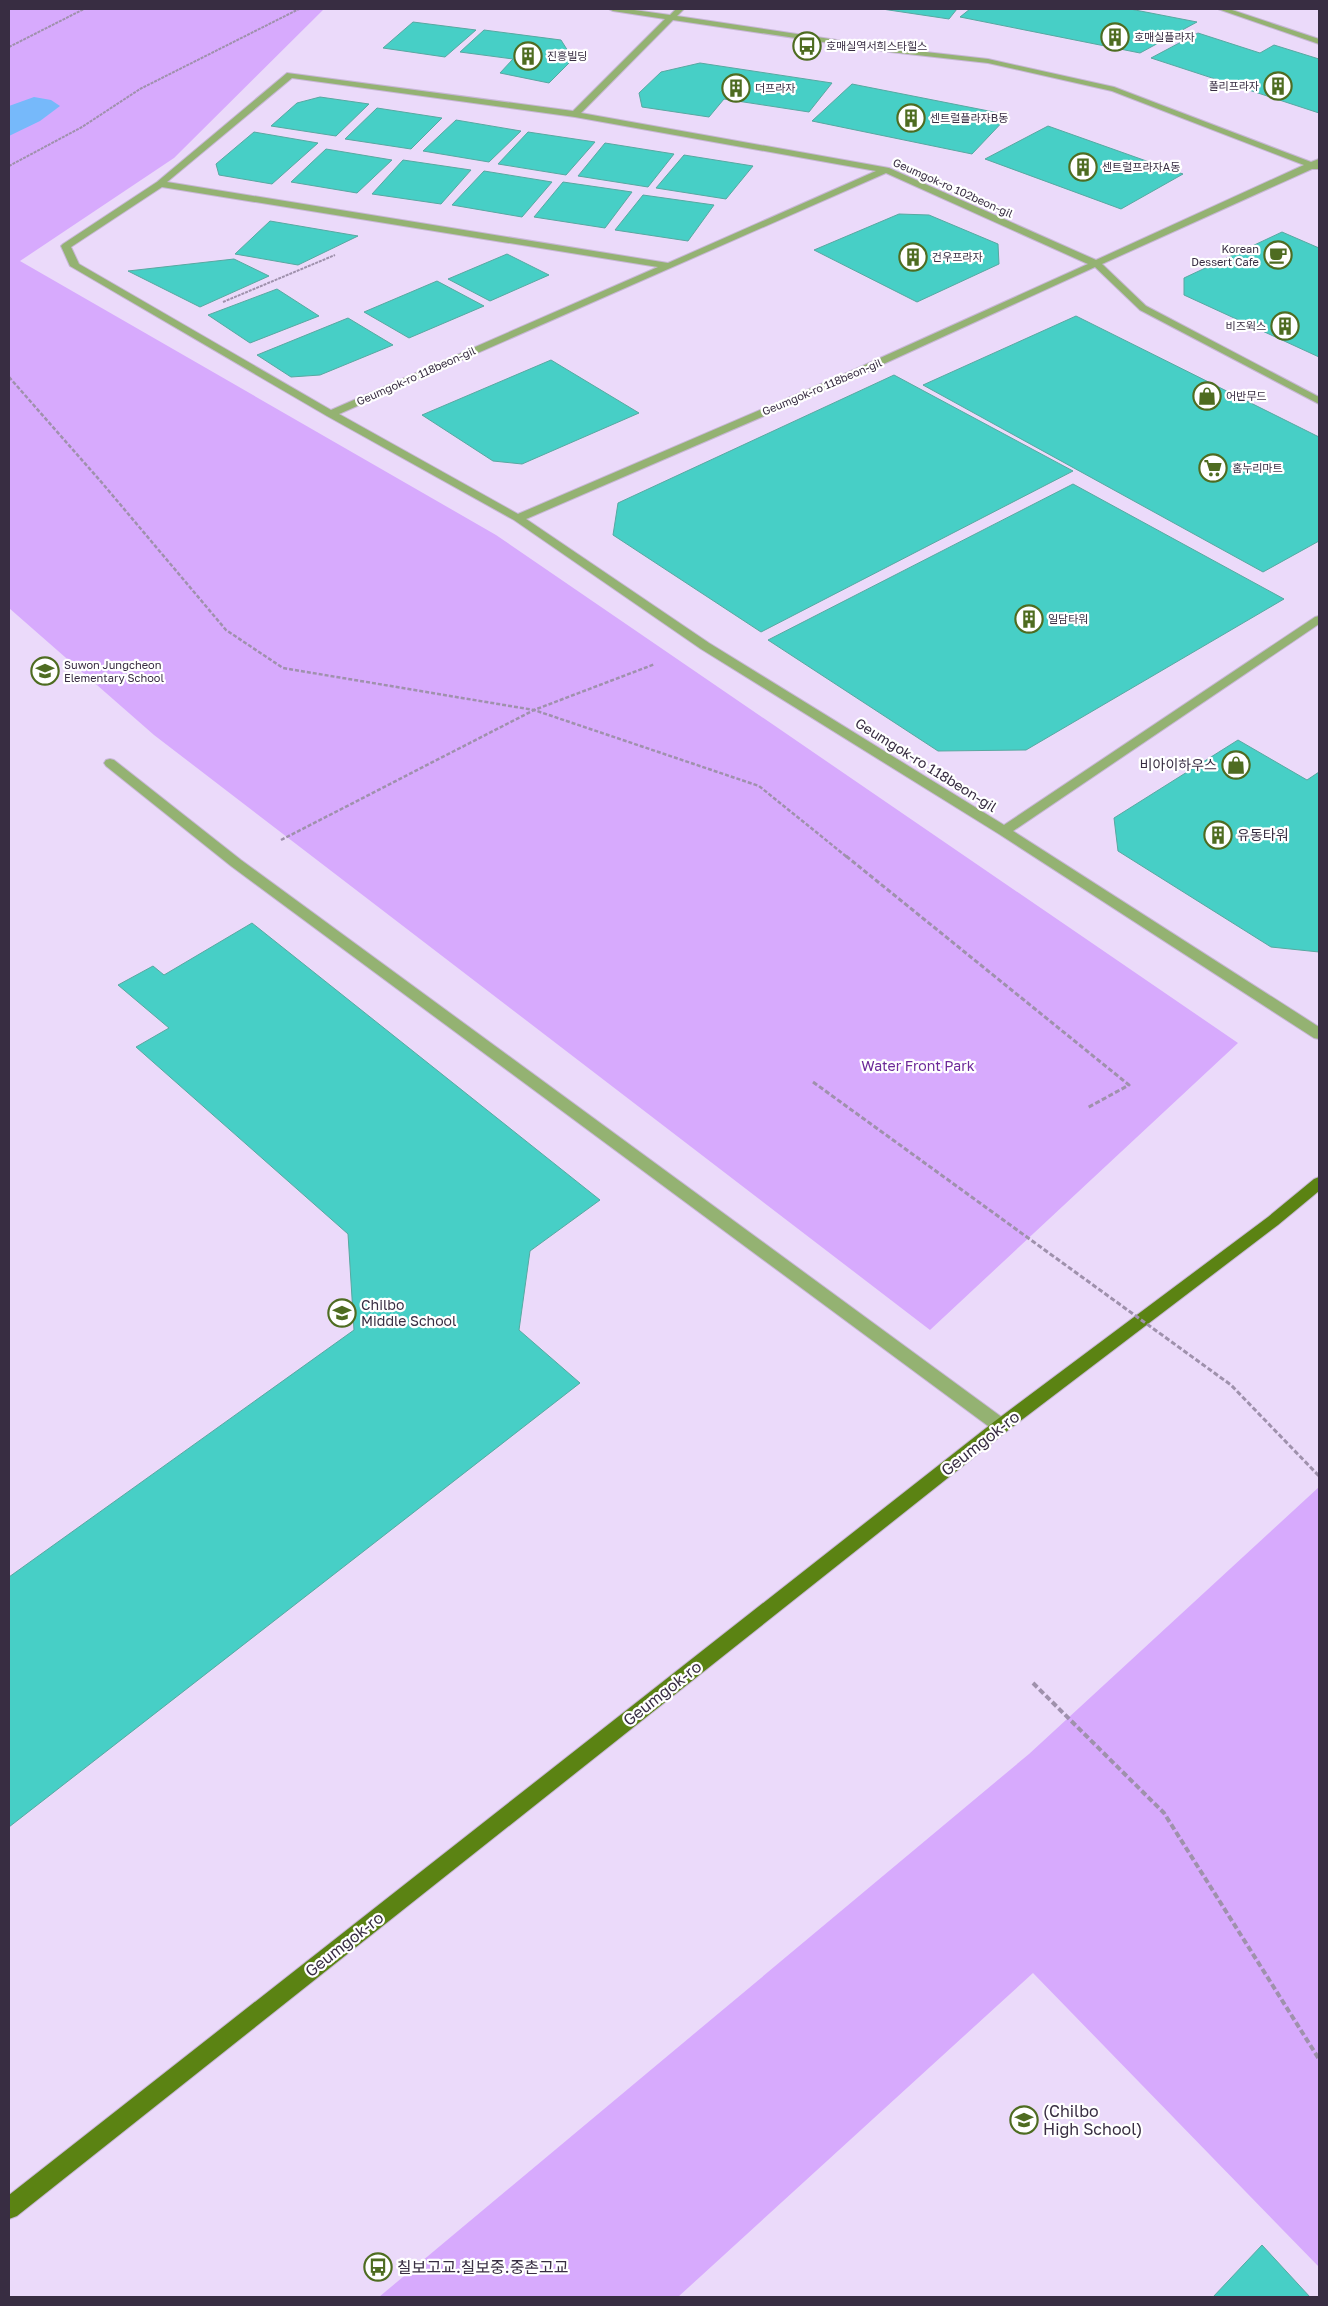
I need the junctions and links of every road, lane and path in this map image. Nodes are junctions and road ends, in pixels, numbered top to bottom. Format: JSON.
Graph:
{"nodes":[{"id":1,"x":84,"y":9,"type":"edge"},
{"id":2,"x":299,"y":9,"type":"edge"},
{"id":3,"x":613,"y":9,"type":"edge"},
{"id":4,"x":680,"y":9,"type":"edge"},
{"id":5,"x":1222,"y":9,"type":"edge"},
{"id":6,"x":670,"y":18,"type":"junction"},
{"id":7,"x":1319,"y":42,"type":"edge"},
{"id":8,"x":9,"y":47,"type":"edge"},
{"id":9,"x":290,"y":75,"type":"joint"},
{"id":10,"x":575,"y":114,"type":"junction"},
{"id":11,"x":1317,"y":165,"type":"edge"},
{"id":12,"x":9,"y":166,"type":"edge"},
{"id":13,"x":886,"y":170,"type":"junction"},
{"id":14,"x":160,"y":184,"type":"junction"},
{"id":15,"x":336,"y":255,"type":"dead end"},
{"id":16,"x":1097,"y":264,"type":"junction"},
{"id":17,"x":666,"y":265,"type":"junction"},
{"id":18,"x":172,"y":324,"type":"junction"},
{"id":19,"x":9,"y":377,"type":"edge"},
{"id":20,"x":1319,"y":401,"type":"edge"},
{"id":21,"x":331,"y":414,"type":"junction"},
{"id":22,"x":518,"y":518,"type":"junction"},
{"id":23,"x":1319,"y":619,"type":"edge"},
{"id":24,"x":705,"y":646,"type":"junction"},
{"id":25,"x":534,"y":710,"type":"junction"},
{"id":26,"x":110,"y":763,"type":"dead end"},
{"id":27,"x":1004,"y":831,"type":"junction"},
{"id":28,"x":236,"y":863,"type":"junction"},
{"id":29,"x":1319,"y":1034,"type":"edge"},
{"id":30,"x":813,"y":1082,"type":"dead end"},
{"id":31,"x":1087,"y":1108,"type":"dead end"},
{"id":32,"x":1319,"y":1183,"type":"edge"},
{"id":33,"x":1001,"y":1426,"type":"junction"},
{"id":34,"x":1319,"y":1476,"type":"edge"},
{"id":35,"x":1033,"y":1683,"type":"dead end"},
{"id":36,"x":1319,"y":2059,"type":"edge"},
{"id":37,"x":9,"y":2208,"type":"edge"}],
"edges":[{"from":1,"to":8,"type":"path"},
{"from":2,"to":12,"type":"path"},
{"from":3,"to":6,"type":"street"},
{"from":4,"to":6,"type":"street"},
{"from":5,"to":7,"type":"street"},
{"from":6,"to":10,"type":"street"},
{"from":6,"to":11,"type":"street"},
{"from":9,"to":10,"type":"street","name":"Geumgok-ro 102beon-gil"},
{"from":9,"to":14,"type":"street","name":"Geumgok-ro 118beon-gil"},
{"from":10,"to":13,"type":"street","name":"Geumgok-ro 102beon-gil"},
{"from":11,"to":16,"type":"street"},
{"from":13,"to":16,"type":"street","name":"Geumgok-ro 102beon-gil"},
{"from":13,"to":17,"type":"street","name":"Geumgok-ro 118beon-gil"},
{"from":14,"to":17,"type":"street"},
{"from":14,"to":18,"type":"street","name":"Geumgok-ro 118beon-gil"},
{"from":15,"to":18,"type":"path"},
{"from":16,"to":20,"type":"street","name":"Geumgok-ro 102beon-gil"},
{"from":16,"to":22,"type":"street","name":"Geumgok-ro 118beon-gil"},
{"from":17,"to":21,"type":"street","name":"Geumgok-ro 118beon-gil"},
{"from":18,"to":21,"type":"street","name":"Geumgok-ro 118beon-gil"},
{"from":19,"to":25,"type":"path"},
{"from":21,"to":22,"type":"street","name":"Geumgok-ro 118beon-gil"},
{"from":22,"to":24,"type":"street","name":"Geumgok-ro 118beon-gil"},
{"from":23,"to":27,"type":"street"},
{"from":24,"to":25,"type":"path"},
{"from":24,"to":27,"type":"street","name":"Geumgok-ro 118beon-gil"},
{"from":25,"to":28,"type":"path"},
{"from":25,"to":31,"type":"path"},
{"from":26,"to":28,"type":"street"},
{"from":27,"to":29,"type":"street","name":"Geumgok-ro 118beon-gil"},
{"from":28,"to":33,"type":"street"},
{"from":30,"to":34,"type":"path","bridge":true},
{"from":32,"to":33,"type":"main road","name":"Geumgok-ro"},
{"from":33,"to":37,"type":"main road","name":"Geumgok-ro"},
{"from":35,"to":36,"type":"path"}]}
